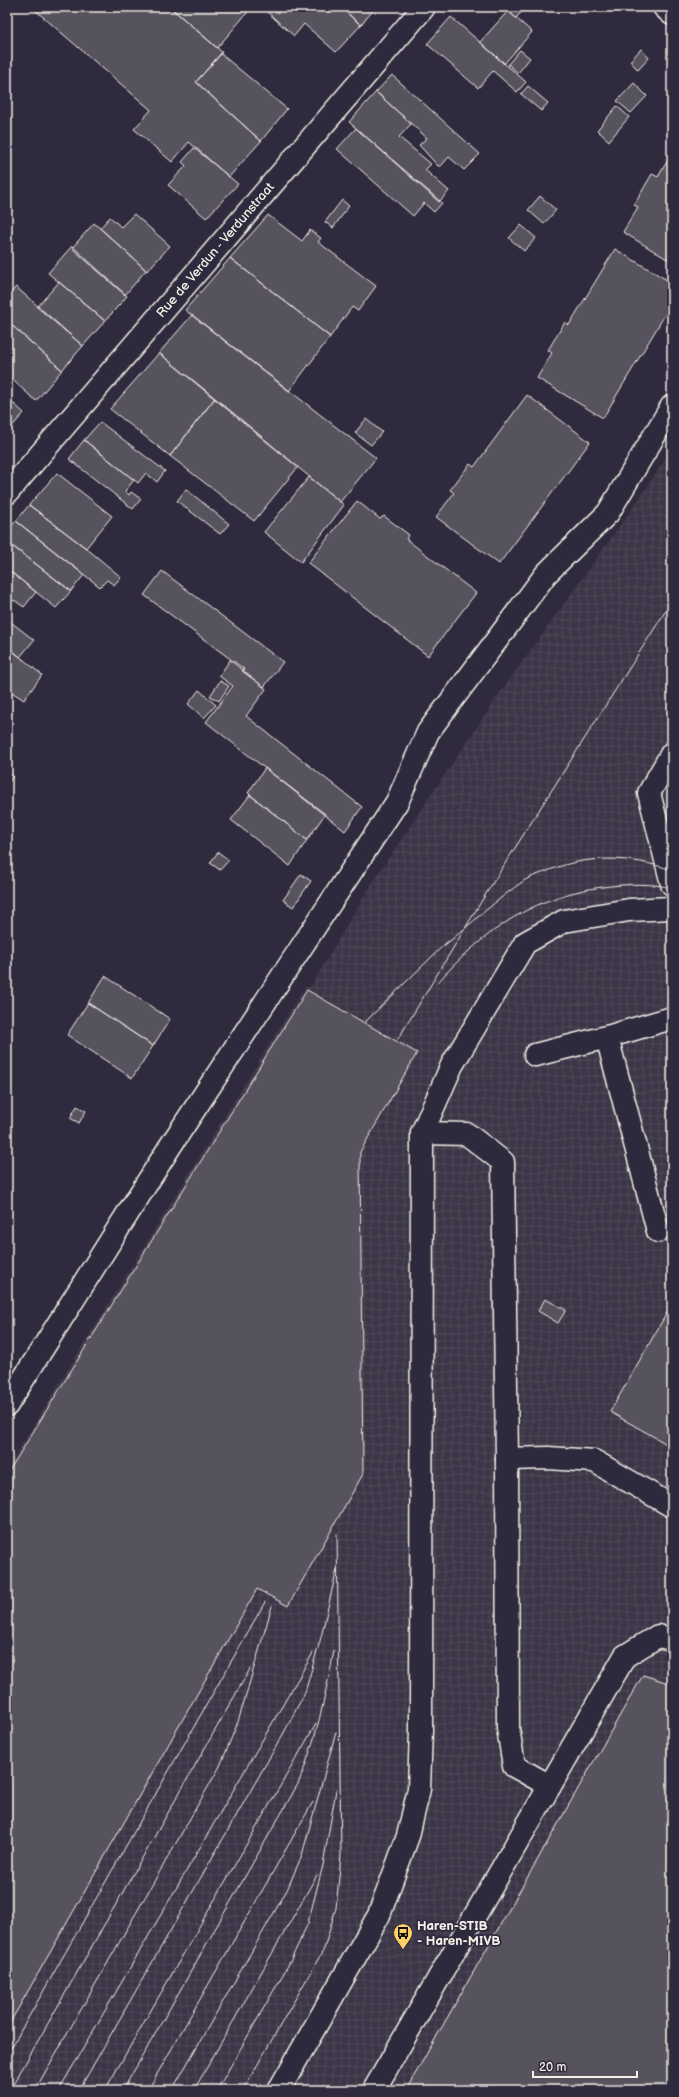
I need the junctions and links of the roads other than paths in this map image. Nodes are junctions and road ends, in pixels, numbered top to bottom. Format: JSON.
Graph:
{"nodes":[{"id":1,"x":424,"y":7,"type":"edge"},
{"id":2,"x":664,"y":7,"type":"edge"},
{"id":3,"x":672,"y":14,"type":"edge"},
{"id":4,"x":672,"y":406,"type":"edge"},
{"id":5,"x":7,"y":493,"type":"edge"},
{"id":6,"x":672,"y":753,"type":"edge"},
{"id":7,"x":672,"y":884,"type":"edge"},
{"id":8,"x":672,"y":908,"type":"edge"},
{"id":9,"x":672,"y":1018,"type":"edge"},
{"id":10,"x":607,"y":1037,"type":"junction"},
{"id":11,"x":535,"y":1056,"type":"dead end"},
{"id":12,"x":422,"y":1133,"type":"junction"},
{"id":13,"x":658,"y":1231,"type":"dead end"},
{"id":14,"x":7,"y":1405,"type":"edge"},
{"id":15,"x":507,"y":1459,"type":"junction"},
{"id":16,"x":672,"y":1506,"type":"edge"},
{"id":17,"x":672,"y":1639,"type":"edge"},
{"id":18,"x":550,"y":1786,"type":"junction"},
{"id":19,"x":279,"y":2090,"type":"edge"},
{"id":20,"x":374,"y":2090,"type":"edge"}],
"edges":[{"from":1,"to":5,"type":"street","name":"Rue de Verdun - Verdunstraat"},
{"from":2,"to":3,"type":"street"},
{"from":4,"to":14,"type":"street"},
{"from":6,"to":7,"type":"street"},
{"from":8,"to":12,"type":"street"},
{"from":9,"to":10,"type":"street"},
{"from":10,"to":11,"type":"street"},
{"from":10,"to":13,"type":"street"},
{"from":12,"to":15,"type":"street"},
{"from":12,"to":19,"type":"street"},
{"from":15,"to":16,"type":"street"},
{"from":15,"to":18,"type":"street"},
{"from":17,"to":18,"type":"street"},
{"from":18,"to":20,"type":"street"}]}
